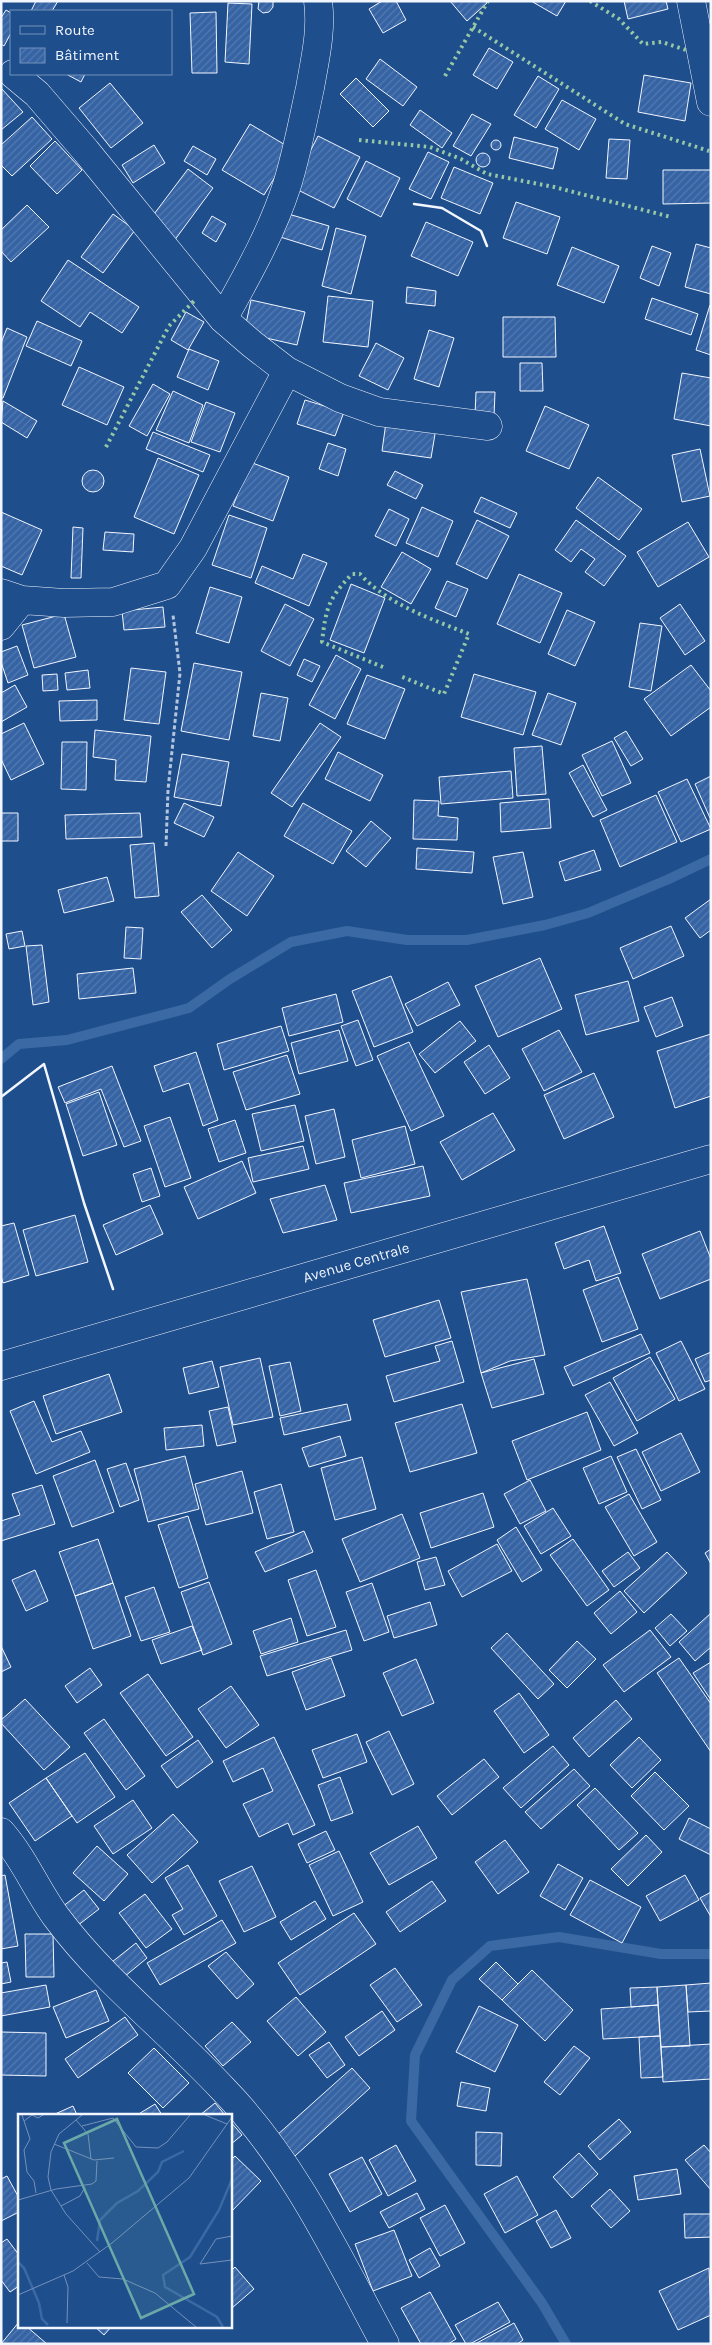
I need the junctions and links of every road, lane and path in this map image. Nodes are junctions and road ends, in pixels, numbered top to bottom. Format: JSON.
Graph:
{"nodes":[{"id":1,"x":318,"y":1,"type":"edge"},
{"id":2,"x":691,"y":1,"type":"edge"},
{"id":3,"x":14,"y":75,"type":"edge"},
{"id":4,"x":711,"y":102,"type":"edge"},
{"id":5,"x":223,"y":319,"type":"junction"},
{"id":6,"x":287,"y":371,"type":"junction"},
{"id":7,"x":488,"y":426,"type":"dead end"},
{"id":8,"x":167,"y":585,"type":"junction"},
{"id":9,"x":12,"y":596,"type":"edge"},
{"id":10,"x":1,"y":626,"type":"edge"},
{"id":11,"x":166,"y":846,"type":"dead end"},
{"id":12,"x":711,"y":1159,"type":"edge"},
{"id":13,"x":1,"y":1366,"type":"edge"},
{"id":14,"x":1,"y":1832,"type":"edge"},
{"id":15,"x":385,"y":2344,"type":"edge"}],
"edges":[{"from":1,"to":5,"type":"street"},
{"from":2,"to":4,"type":"street"},
{"from":3,"to":5,"type":"street"},
{"from":5,"to":6,"type":"street"},
{"from":6,"to":7,"type":"street"},
{"from":6,"to":8,"type":"street"},
{"from":8,"to":9,"type":"street"},
{"from":8,"to":11,"type":"path"},
{"from":9,"to":10,"type":"street"},
{"from":12,"to":13,"type":"street","name":"Avenue Centrale"},
{"from":14,"to":15,"type":"street"}]}
